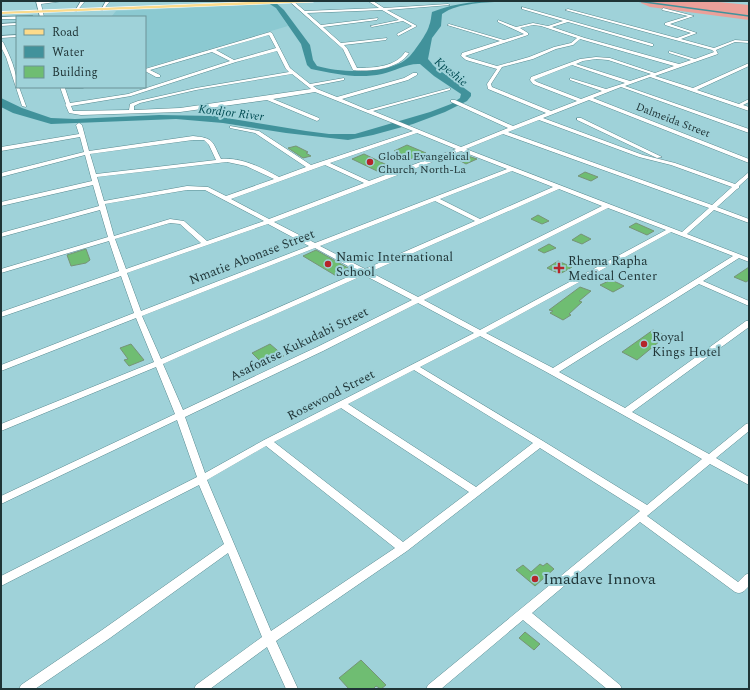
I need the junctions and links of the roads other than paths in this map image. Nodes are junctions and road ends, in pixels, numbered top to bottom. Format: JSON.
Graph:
{"nodes":[{"id":1,"x":61,"y":1,"type":"edge"},
{"id":2,"x":83,"y":1,"type":"edge"},
{"id":3,"x":108,"y":1,"type":"edge"},
{"id":4,"x":291,"y":1,"type":"edge"},
{"id":5,"x":313,"y":1,"type":"edge"},
{"id":6,"x":370,"y":1,"type":"edge"},
{"id":7,"x":38,"y":2,"type":"edge"},
{"id":8,"x":448,"y":5,"type":"dead end"},
{"id":9,"x":523,"y":8,"type":"dead end"},
{"id":10,"x":663,"y":8,"type":"dead end"},
{"id":11,"x":102,"y":9,"type":"junction"},
{"id":12,"x":383,"y":9,"type":"junction"},
{"id":13,"x":76,"y":10,"type":"junction"},
{"id":14,"x":567,"y":10,"type":"dead end"},
{"id":15,"x":41,"y":11,"type":"junction"},
{"id":16,"x":1,"y":12,"type":"edge"},
{"id":17,"x":305,"y":12,"type":"junction"},
{"id":18,"x":42,"y":16,"type":"edge"},
{"id":19,"x":9,"y":17,"type":"junction"},
{"id":20,"x":16,"y":17,"type":"edge"},
{"id":21,"x":1,"y":18,"type":"edge"},
{"id":22,"x":377,"y":19,"type":"dead end"},
{"id":23,"x":403,"y":20,"type":"junction"},
{"id":24,"x":499,"y":21,"type":"dead end"},
{"id":25,"x":568,"y":22,"type":"junction"},
{"id":26,"x":3,"y":24,"type":"edge"},
{"id":27,"x":16,"y":24,"type":"edge"},
{"id":28,"x":449,"y":25,"type":"dead end"},
{"id":29,"x":321,"y":26,"type":"junction"},
{"id":30,"x":372,"y":26,"type":"dead end"},
{"id":31,"x":547,"y":27,"type":"junction"},
{"id":32,"x":516,"y":28,"type":"junction"},
{"id":33,"x":398,"y":35,"type":"dead end"},
{"id":34,"x":16,"y":36,"type":"edge"},
{"id":35,"x":1,"y":37,"type":"edge"},
{"id":36,"x":580,"y":37,"type":"junction"},
{"id":37,"x":386,"y":39,"type":"dead end"},
{"id":38,"x":678,"y":39,"type":"junction"},
{"id":39,"x":504,"y":41,"type":"junction"},
{"id":40,"x":1,"y":42,"type":"edge"},
{"id":41,"x":749,"y":42,"type":"edge"},
{"id":42,"x":341,"y":44,"type":"junction"},
{"id":43,"x":652,"y":45,"type":"dead end"},
{"id":44,"x":278,"y":49,"type":"junction"},
{"id":45,"x":714,"y":49,"type":"junction"},
{"id":46,"x":212,"y":50,"type":"junction"},
{"id":47,"x":671,"y":52,"type":"dead end"},
{"id":48,"x":407,"y":53,"type":"dead end"},
{"id":49,"x":695,"y":60,"type":"junction"},
{"id":50,"x":234,"y":61,"type":"junction"},
{"id":51,"x":572,"y":64,"type":"junction"},
{"id":52,"x":749,"y":64,"type":"edge"},
{"id":53,"x":679,"y":66,"type":"junction"},
{"id":54,"x":498,"y":67,"type":"junction"},
{"id":55,"x":146,"y":70,"type":"edge"},
{"id":56,"x":291,"y":73,"type":"junction"},
{"id":57,"x":415,"y":74,"type":"dead end"},
{"id":58,"x":653,"y":75,"type":"junction"},
{"id":59,"x":158,"y":76,"type":"dead end"},
{"id":60,"x":342,"y":79,"type":"dead end"},
{"id":61,"x":572,"y":79,"type":"dead end"},
{"id":62,"x":630,"y":83,"type":"junction"},
{"id":63,"x":16,"y":84,"type":"edge"},
{"id":64,"x":310,"y":85,"type":"junction"},
{"id":65,"x":621,"y":86,"type":"junction"},
{"id":66,"x":17,"y":88,"type":"edge"},
{"id":67,"x":62,"y":88,"type":"edge"},
{"id":68,"x":448,"y":89,"type":"dead end"},
{"id":69,"x":315,"y":90,"type":"junction"},
{"id":70,"x":693,"y":90,"type":"junction"},
{"id":71,"x":606,"y":91,"type":"junction"},
{"id":72,"x":268,"y":98,"type":"junction"},
{"id":73,"x":589,"y":98,"type":"junction"},
{"id":74,"x":336,"y":99,"type":"junction"},
{"id":75,"x":749,"y":100,"type":"edge"},
{"id":76,"x":453,"y":101,"type":"dead end"},
{"id":77,"x":582,"y":101,"type":"junction"},
{"id":78,"x":67,"y":105,"type":"junction"},
{"id":79,"x":24,"y":106,"type":"dead end"},
{"id":80,"x":739,"y":106,"type":"junction"},
{"id":81,"x":749,"y":109,"type":"edge"},
{"id":82,"x":131,"y":111,"type":"junction"},
{"id":83,"x":369,"y":111,"type":"junction"},
{"id":84,"x":551,"y":113,"type":"junction"},
{"id":85,"x":539,"y":118,"type":"junction"},
{"id":86,"x":579,"y":118,"type":"dead end"},
{"id":87,"x":317,"y":119,"type":"dead end"},
{"id":88,"x":79,"y":125,"type":"dead end"},
{"id":89,"x":232,"y":127,"type":"dead end"},
{"id":90,"x":513,"y":128,"type":"junction"},
{"id":91,"x":418,"y":131,"type":"junction"},
{"id":92,"x":749,"y":131,"type":"edge"},
{"id":93,"x":504,"y":132,"type":"junction"},
{"id":94,"x":82,"y":135,"type":"junction"},
{"id":95,"x":1,"y":149,"type":"edge"},
{"id":96,"x":460,"y":149,"type":"junction"},
{"id":97,"x":86,"y":153,"type":"junction"},
{"id":98,"x":219,"y":160,"type":"junction"},
{"id":99,"x":749,"y":161,"type":"edge"},
{"id":100,"x":326,"y":162,"type":"junction"},
{"id":101,"x":673,"y":164,"type":"junction"},
{"id":102,"x":311,"y":168,"type":"junction"},
{"id":103,"x":512,"y":169,"type":"junction"},
{"id":104,"x":749,"y":174,"type":"edge"},
{"id":105,"x":1,"y":175,"type":"edge"},
{"id":106,"x":95,"y":179,"type":"junction"},
{"id":107,"x":279,"y":179,"type":"junction"},
{"id":108,"x":368,"y":183,"type":"junction"},
{"id":109,"x":558,"y":186,"type":"junction"},
{"id":110,"x":737,"y":187,"type":"junction"},
{"id":111,"x":228,"y":198,"type":"junction"},
{"id":112,"x":435,"y":199,"type":"junction"},
{"id":113,"x":1,"y":204,"type":"edge"},
{"id":114,"x":102,"y":205,"type":"junction"},
{"id":115,"x":607,"y":206,"type":"junction"},
{"id":116,"x":713,"y":208,"type":"junction"},
{"id":117,"x":270,"y":221,"type":"junction"},
{"id":118,"x":480,"y":221,"type":"junction"},
{"id":119,"x":749,"y":221,"type":"edge"},
{"id":120,"x":671,"y":230,"type":"junction"},
{"id":121,"x":683,"y":234,"type":"junction"},
{"id":122,"x":1,"y":235,"type":"edge"},
{"id":123,"x":111,"y":238,"type":"junction"},
{"id":124,"x":205,"y":243,"type":"junction"},
{"id":125,"x":315,"y":245,"type":"junction"},
{"id":126,"x":738,"y":256,"type":"junction"},
{"id":127,"x":749,"y":260,"type":"edge"},
{"id":128,"x":1,"y":271,"type":"edge"},
{"id":129,"x":124,"y":272,"type":"junction"},
{"id":130,"x":365,"y":272,"type":"junction"},
{"id":131,"x":698,"y":281,"type":"junction"},
{"id":132,"x":416,"y":301,"type":"junction"},
{"id":133,"x":749,"y":304,"type":"edge"},
{"id":134,"x":138,"y":314,"type":"junction"},
{"id":135,"x":1,"y":315,"type":"edge"},
{"id":136,"x":749,"y":323,"type":"edge"},
{"id":137,"x":480,"y":333,"type":"junction"},
{"id":138,"x":158,"y":363,"type":"junction"},
{"id":139,"x":414,"y":367,"type":"junction"},
{"id":140,"x":1,"y":368,"type":"edge"},
{"id":141,"x":553,"y":372,"type":"junction"},
{"id":142,"x":342,"y":404,"type":"junction"},
{"id":143,"x":625,"y":413,"type":"junction"},
{"id":144,"x":180,"y":415,"type":"junction"},
{"id":145,"x":749,"y":426,"type":"edge"},
{"id":146,"x":1,"y":428,"type":"edge"},
{"id":147,"x":267,"y":442,"type":"junction"},
{"id":148,"x":540,"y":443,"type":"junction"},
{"id":149,"x":708,"y":459,"type":"junction"},
{"id":150,"x":202,"y":479,"type":"junction"},
{"id":151,"x":749,"y":481,"type":"edge"},
{"id":152,"x":476,"y":492,"type":"junction"},
{"id":153,"x":1,"y":500,"type":"edge"},
{"id":154,"x":645,"y":514,"type":"junction"},
{"id":155,"x":230,"y":546,"type":"junction"},
{"id":156,"x":403,"y":548,"type":"junction"},
{"id":157,"x":749,"y":578,"type":"edge"},
{"id":158,"x":1,"y":581,"type":"edge"},
{"id":159,"x":524,"y":614,"type":"junction"},
{"id":160,"x":269,"y":638,"type":"junction"},
{"id":161,"x":25,"y":689,"type":"edge"},
{"id":162,"x":200,"y":689,"type":"edge"},
{"id":163,"x":292,"y":689,"type":"edge"},
{"id":164,"x":432,"y":689,"type":"edge"},
{"id":165,"x":616,"y":689,"type":"edge"}],
"edges":[{"from":1,"to":7,"type":"street"},
{"from":2,"to":13,"type":"street"},
{"from":3,"to":11,"type":"street"},
{"from":4,"to":5,"type":"main road"},
{"from":4,"to":11,"type":"main road"},
{"from":4,"to":17,"type":"street"},
{"from":6,"to":12,"type":"street"},
{"from":7,"to":15,"type":"street"},
{"from":8,"to":12,"type":"street"},
{"from":9,"to":25,"type":"street"},
{"from":10,"to":38,"type":"street"},
{"from":11,"to":13,"type":"main road"},
{"from":12,"to":17,"type":"street"},
{"from":12,"to":23,"type":"street"},
{"from":13,"to":15,"type":"main road"},
{"from":14,"to":38,"type":"street"},
{"from":15,"to":16,"type":"main road"},
{"from":15,"to":18,"type":"street"},
{"from":17,"to":29,"type":"street"},
{"from":19,"to":20,"type":"street"},
{"from":19,"to":21,"type":"street"},
{"from":19,"to":26,"type":"street"},
{"from":22,"to":29,"type":"street"},
{"from":23,"to":30,"type":"street"},
{"from":23,"to":33,"type":"street"},
{"from":24,"to":32,"type":"street"},
{"from":25,"to":31,"type":"street"},
{"from":25,"to":43,"type":"street"},
{"from":26,"to":27,"type":"street"},
{"from":28,"to":39,"type":"street"},
{"from":29,"to":42,"type":"street"},
{"from":31,"to":32,"type":"street"},
{"from":31,"to":36,"type":"street"},
{"from":32,"to":39,"type":"street"},
{"from":34,"to":35,"type":"street"},
{"from":36,"to":53,"type":"street"},
{"from":36,"to":54,"type":"street"},
{"from":37,"to":42,"type":"street"},
{"from":38,"to":45,"type":"street"},
{"from":39,"to":54,"type":"street"},
{"from":40,"to":63,"type":"street"},
{"from":41,"to":45,"type":"street"},
{"from":42,"to":48,"type":"street"},
{"from":44,"to":46,"type":"street"},
{"from":44,"to":50,"type":"street"},
{"from":44,"to":56,"type":"street"},
{"from":45,"to":49,"type":"street"},
{"from":46,"to":50,"type":"street"},
{"from":46,"to":55,"type":"street"},
{"from":47,"to":49,"type":"street"},
{"from":49,"to":53,"type":"street"},
{"from":50,"to":78,"type":"street"},
{"from":51,"to":58,"type":"street"},
{"from":51,"to":62,"type":"street"},
{"from":51,"to":77,"type":"street"},
{"from":52,"to":70,"type":"street"},
{"from":53,"to":58,"type":"street"},
{"from":54,"to":84,"type":"street"},
{"from":55,"to":59,"type":"street"},
{"from":56,"to":64,"type":"street"},
{"from":56,"to":82,"type":"street"},
{"from":57,"to":74,"type":"street"},
{"from":58,"to":62,"type":"street"},
{"from":58,"to":70,"type":"street"},
{"from":60,"to":64,"type":"street"},
{"from":61,"to":71,"type":"street"},
{"from":62,"to":65,"type":"street"},
{"from":64,"to":69,"type":"street"},
{"from":65,"to":71,"type":"street"},
{"from":65,"to":92,"type":"street"},
{"from":66,"to":79,"type":"street"},
{"from":67,"to":78,"type":"street"},
{"from":68,"to":83,"type":"street"},
{"from":69,"to":72,"type":"street"},
{"from":69,"to":74,"type":"street"},
{"from":70,"to":80,"type":"street"},
{"from":71,"to":73,"type":"street"},
{"from":72,"to":82,"type":"street"},
{"from":72,"to":87,"type":"street"},
{"from":73,"to":77,"type":"street"},
{"from":73,"to":99,"type":"street","name":"Dalmeida Street"},
{"from":74,"to":83,"type":"street"},
{"from":75,"to":80,"type":"street"},
{"from":76,"to":90,"type":"street"},
{"from":77,"to":84,"type":"street"},
{"from":78,"to":82,"type":"street"},
{"from":80,"to":81,"type":"street"},
{"from":83,"to":91,"type":"street"},
{"from":84,"to":85,"type":"street"},
{"from":85,"to":90,"type":"street"},
{"from":85,"to":101,"type":"street"},
{"from":86,"to":101,"type":"street"},
{"from":88,"to":94,"type":"street"},
{"from":89,"to":102,"type":"street"},
{"from":90,"to":93,"type":"street"},
{"from":91,"to":96,"type":"street"},
{"from":91,"to":100,"type":"street"},
{"from":93,"to":96,"type":"street"},
{"from":93,"to":116,"type":"street"},
{"from":94,"to":95,"type":"street"},
{"from":94,"to":97,"type":"street"},
{"from":96,"to":103,"type":"street"},
{"from":96,"to":108,"type":"street"},
{"from":97,"to":98,"type":"street"},
{"from":97,"to":105,"type":"street"},
{"from":97,"to":106,"type":"street"},
{"from":98,"to":106,"type":"street"},
{"from":98,"to":107,"type":"street"},
{"from":100,"to":102,"type":"street"},
{"from":100,"to":108,"type":"street"},
{"from":101,"to":110,"type":"street"},
{"from":102,"to":107,"type":"street"},
{"from":103,"to":109,"type":"street"},
{"from":103,"to":112,"type":"street","name":"Nmatie Abonase Street"},
{"from":104,"to":110,"type":"street"},
{"from":106,"to":113,"type":"street"},
{"from":106,"to":114,"type":"street"},
{"from":107,"to":111,"type":"street"},
{"from":108,"to":117,"type":"street"},
{"from":109,"to":115,"type":"street"},
{"from":109,"to":118,"type":"street"},
{"from":110,"to":116,"type":"street"},
{"from":111,"to":114,"type":"street"},
{"from":111,"to":117,"type":"street"},
{"from":112,"to":118,"type":"street"},
{"from":112,"to":125,"type":"street","name":"Nmatie Abonase Street"},
{"from":114,"to":122,"type":"street"},
{"from":114,"to":123,"type":"street"},
{"from":115,"to":120,"type":"street"},
{"from":115,"to":132,"type":"street","name":"Asafoatse Kukudabi Street"},
{"from":116,"to":119,"type":"street"},
{"from":116,"to":121,"type":"street"},
{"from":117,"to":124,"type":"street"},
{"from":117,"to":125,"type":"street"},
{"from":118,"to":130,"type":"street"},
{"from":120,"to":121,"type":"street"},
{"from":120,"to":137,"type":"street","name":"Rosewood Street"},
{"from":121,"to":126,"type":"street"},
{"from":123,"to":124,"type":"street"},
{"from":123,"to":128,"type":"street"},
{"from":123,"to":129,"type":"street"},
{"from":124,"to":129,"type":"street"},
{"from":125,"to":130,"type":"street"},
{"from":125,"to":134,"type":"street","name":"Nmatie Abonase Street"},
{"from":126,"to":127,"type":"street"},
{"from":126,"to":131,"type":"street"},
{"from":129,"to":134,"type":"street"},
{"from":129,"to":135,"type":"street"},
{"from":130,"to":132,"type":"street"},
{"from":130,"to":138,"type":"street"},
{"from":131,"to":133,"type":"street"},
{"from":131,"to":141,"type":"street"},
{"from":132,"to":137,"type":"street"},
{"from":132,"to":144,"type":"street","name":"Asafoatse Kukudabi Street"},
{"from":134,"to":138,"type":"street"},
{"from":134,"to":140,"type":"street","name":"Nmatie Abonase Street"},
{"from":136,"to":143,"type":"street"},
{"from":137,"to":139,"type":"street","name":"Rosewood Street"},
{"from":137,"to":141,"type":"street"},
{"from":138,"to":144,"type":"street"},
{"from":138,"to":146,"type":"street"},
{"from":139,"to":142,"type":"street","name":"Rosewood Street"},
{"from":139,"to":148,"type":"street"},
{"from":141,"to":143,"type":"street"},
{"from":142,"to":147,"type":"street","name":"Rosewood Street"},
{"from":142,"to":152,"type":"street"},
{"from":143,"to":149,"type":"street"},
{"from":144,"to":150,"type":"street"},
{"from":144,"to":153,"type":"street","name":"Asafoatse Kukudabi Street"},
{"from":145,"to":149,"type":"street"},
{"from":147,"to":150,"type":"street","name":"Rosewood Street"},
{"from":147,"to":156,"type":"street"},
{"from":148,"to":152,"type":"street"},
{"from":148,"to":154,"type":"street"},
{"from":149,"to":151,"type":"street"},
{"from":149,"to":154,"type":"street"},
{"from":150,"to":155,"type":"street"},
{"from":150,"to":158,"type":"street","name":"Rosewood Street"},
{"from":152,"to":156,"type":"street"},
{"from":154,"to":157,"type":"street"},
{"from":154,"to":159,"type":"street"},
{"from":155,"to":160,"type":"street"},
{"from":155,"to":161,"type":"street"},
{"from":156,"to":160,"type":"street"},
{"from":159,"to":164,"type":"street"},
{"from":159,"to":165,"type":"street"},
{"from":160,"to":162,"type":"street"},
{"from":160,"to":163,"type":"street"}]}
